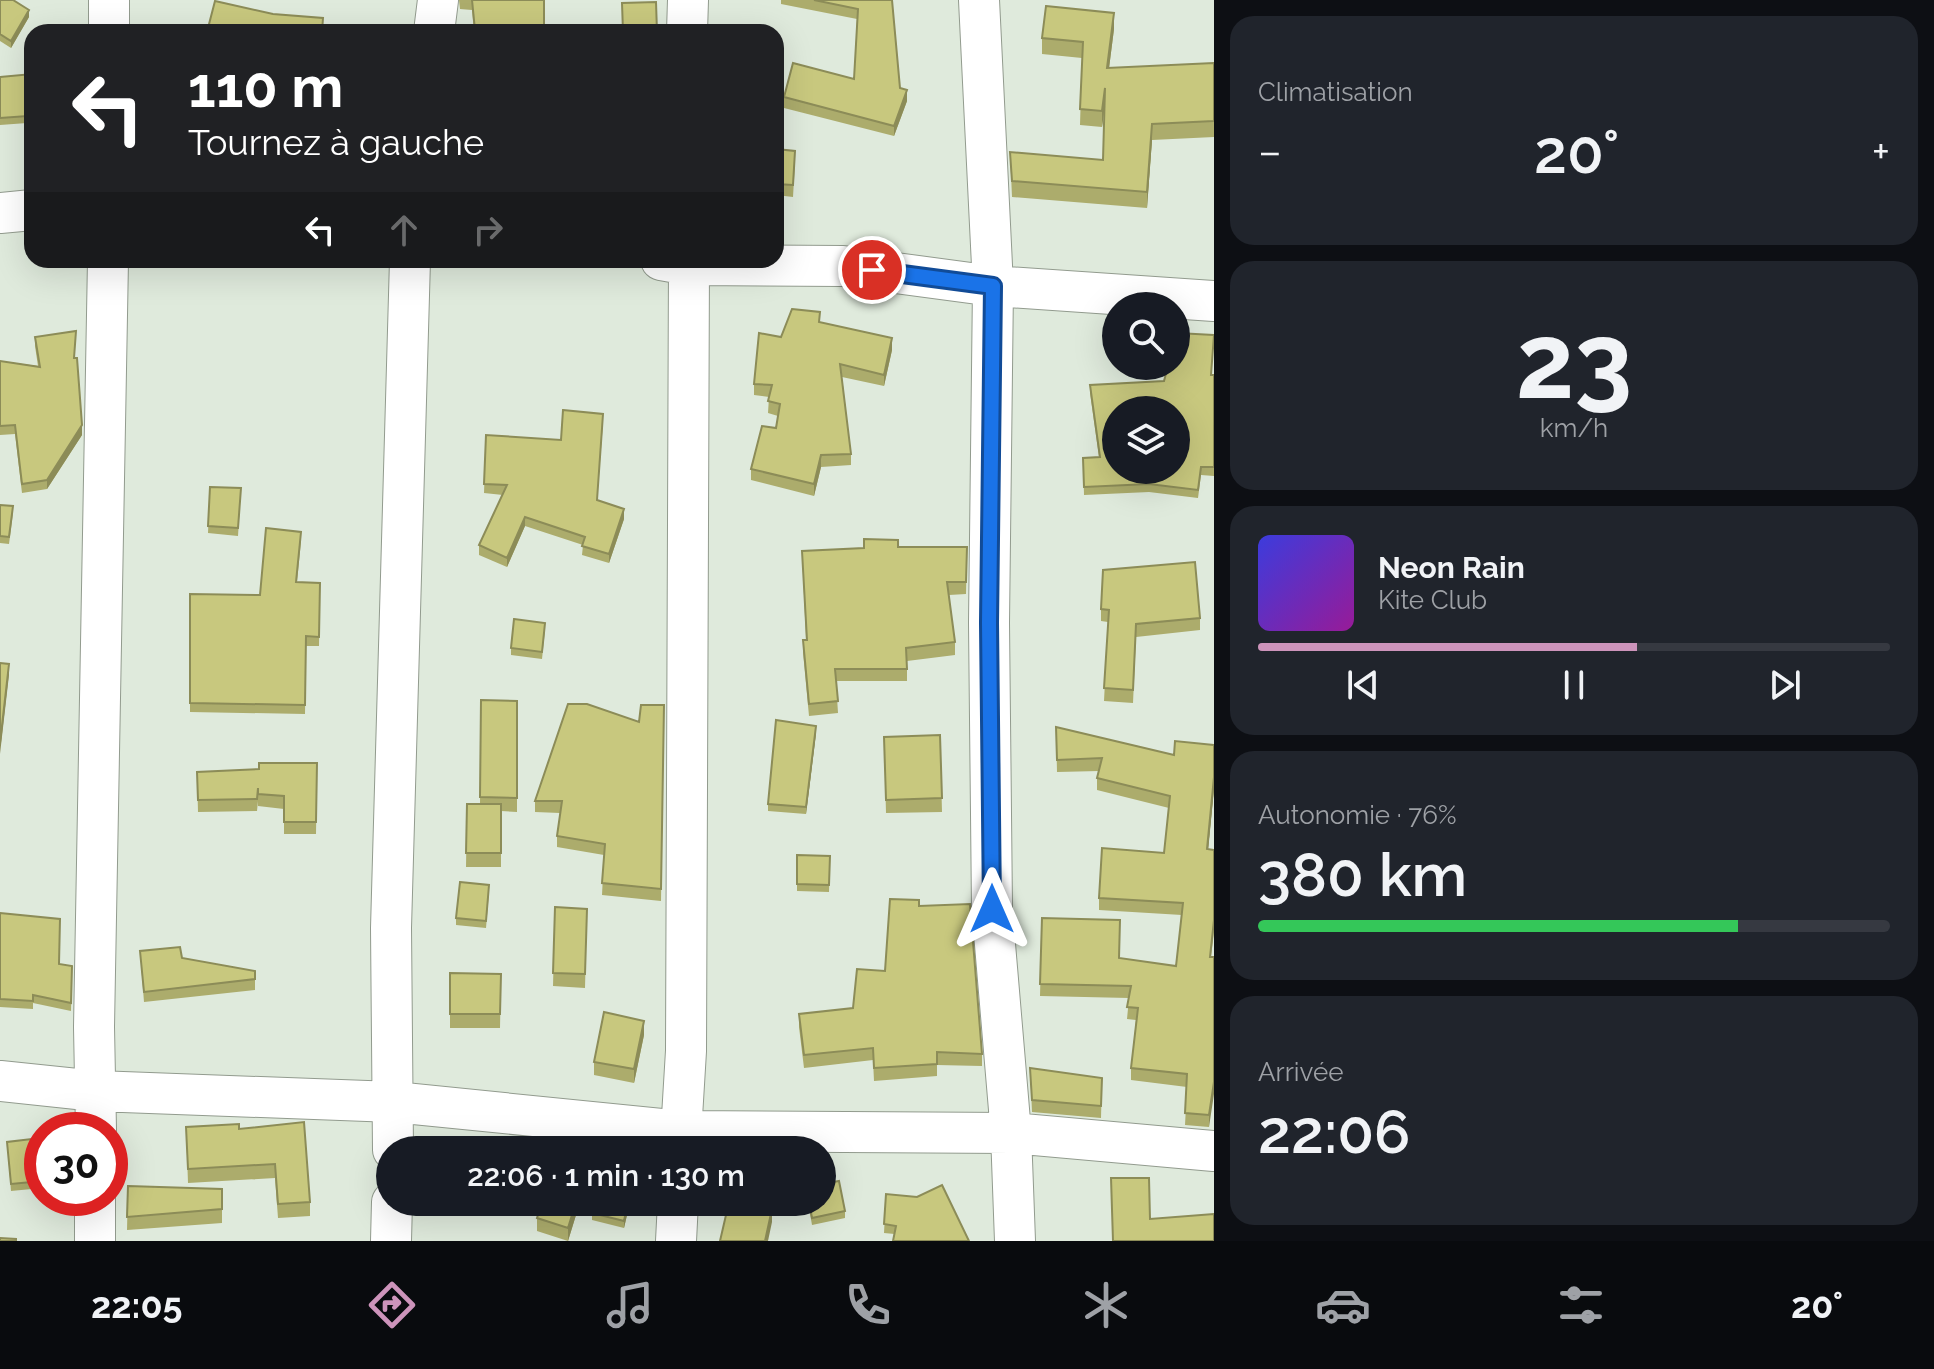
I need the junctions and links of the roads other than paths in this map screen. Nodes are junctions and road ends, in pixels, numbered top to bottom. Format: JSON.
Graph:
{"nodes":[{"id":1,"x":109,"y":0,"type":"edge"},
{"id":2,"x":438,"y":0,"type":"edge"},
{"id":3,"x":688,"y":0,"type":"edge"},
{"id":4,"x":979,"y":0,"type":"edge"},
{"id":5,"x":109,"y":24,"type":"edge"},
{"id":6,"x":435,"y":24,"type":"edge"},
{"id":7,"x":687,"y":24,"type":"edge"},
{"id":8,"x":24,"y":211,"type":"edge"},
{"id":9,"x":0,"y":213,"type":"edge"},
{"id":10,"x":784,"y":265,"type":"edge"},
{"id":11,"x":108,"y":268,"type":"edge"},
{"id":12,"x":410,"y":268,"type":"edge"},
{"id":13,"x":679,"y":268,"type":"edge"},
{"id":14,"x":993,"y":286,"type":"junction"},
{"id":15,"x":1214,"y":301,"type":"edge"},
{"id":16,"x":0,"y":1081,"type":"edge"},
{"id":17,"x":394,"y":1102,"type":"junction"},
{"id":18,"x":96,"y":1111,"type":"edge"},
{"id":19,"x":1011,"y":1133,"type":"junction"},
{"id":20,"x":393,"y":1136,"type":"edge"},
{"id":21,"x":651,"y":1136,"type":"edge"},
{"id":22,"x":681,"y":1136,"type":"edge"},
{"id":23,"x":836,"y":1137,"type":"edge"},
{"id":24,"x":1214,"y":1151,"type":"edge"},
{"id":25,"x":95,"y":1216,"type":"edge"},
{"id":26,"x":392,"y":1216,"type":"edge"},
{"id":27,"x":677,"y":1216,"type":"edge"},
{"id":28,"x":95,"y":1241,"type":"edge"},
{"id":29,"x":391,"y":1241,"type":"edge"},
{"id":30,"x":676,"y":1241,"type":"edge"},
{"id":31,"x":1015,"y":1241,"type":"edge"}],
"edges":[{"from":1,"to":5,"type":"street"},
{"from":2,"to":6,"type":"street"},
{"from":3,"to":7,"type":"street"},
{"from":4,"to":14,"type":"street"},
{"from":8,"to":9,"type":"street"},
{"from":10,"to":14,"type":"street"},
{"from":11,"to":18,"type":"street"},
{"from":12,"to":17,"type":"street"},
{"from":13,"to":22,"type":"street"},
{"from":14,"to":15,"type":"street"},
{"from":14,"to":19,"type":"street"},
{"from":16,"to":18,"type":"street"},
{"from":17,"to":18,"type":"street"},
{"from":17,"to":20,"type":"street"},
{"from":17,"to":21,"type":"street"},
{"from":19,"to":23,"type":"street"},
{"from":19,"to":24,"type":"street"},
{"from":19,"to":31,"type":"street"},
{"from":25,"to":28,"type":"street"},
{"from":26,"to":29,"type":"street"},
{"from":27,"to":30,"type":"street"}]}
